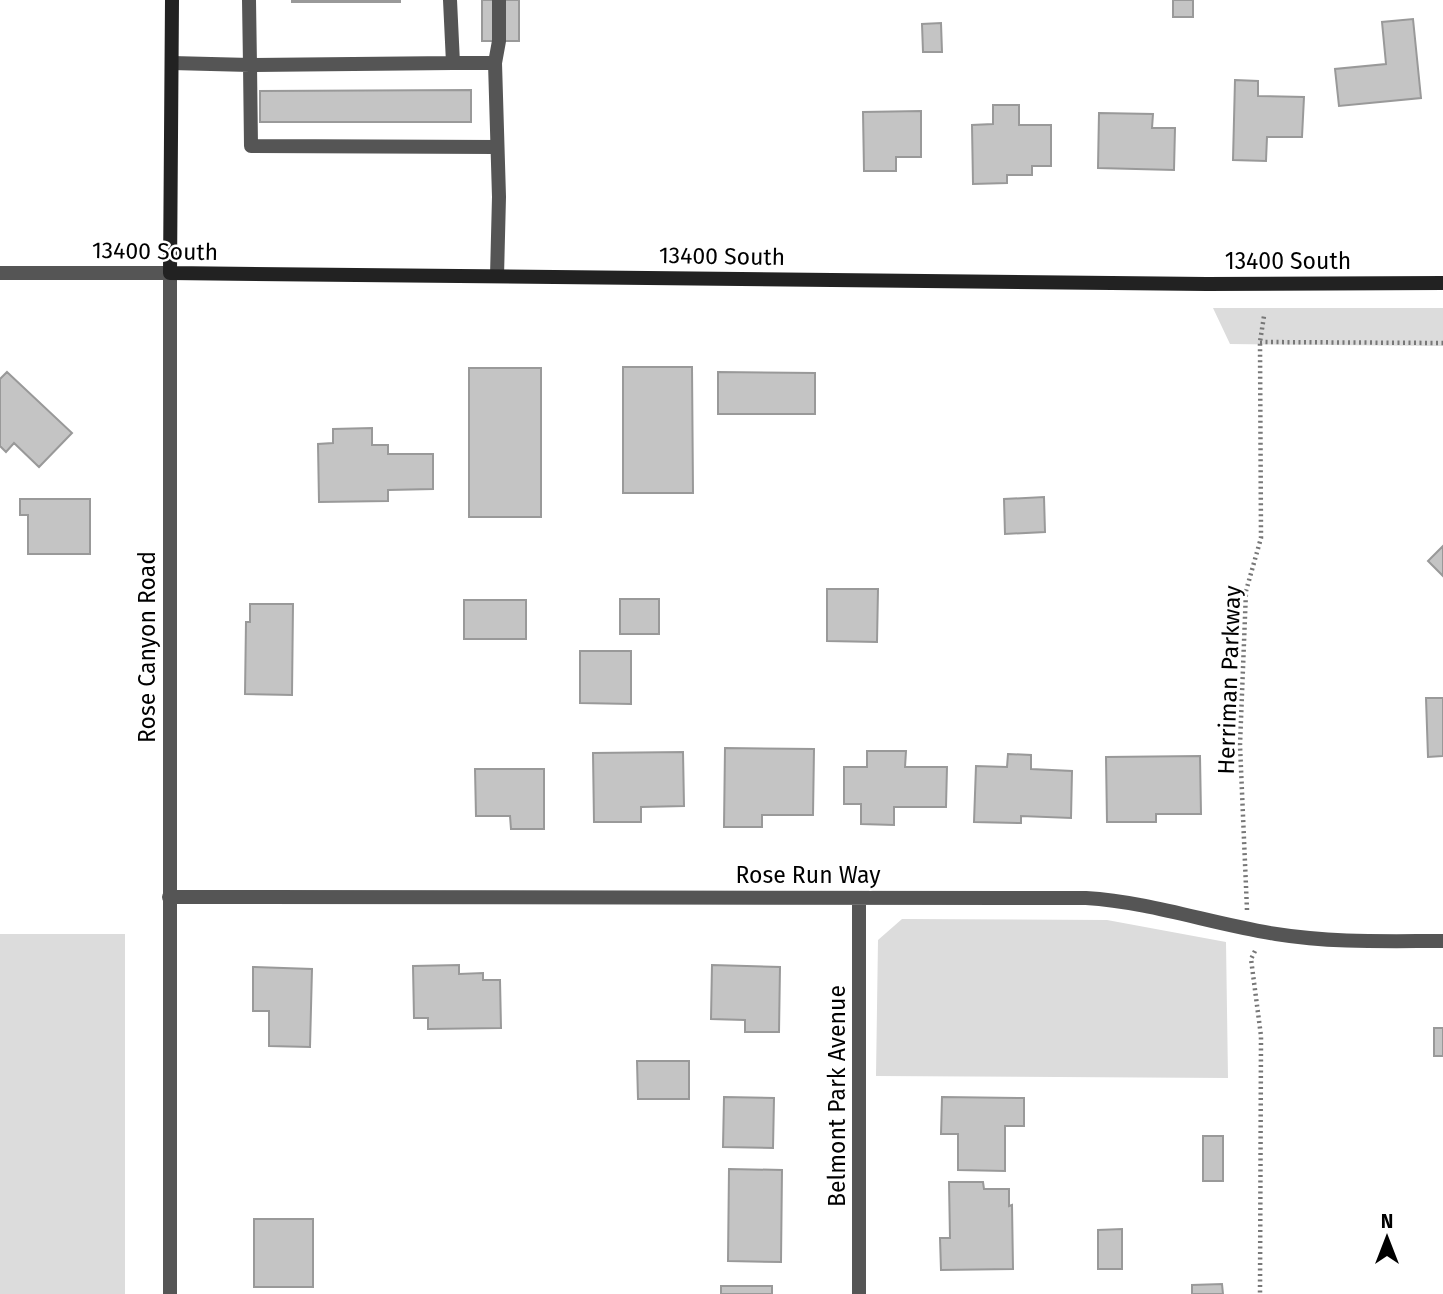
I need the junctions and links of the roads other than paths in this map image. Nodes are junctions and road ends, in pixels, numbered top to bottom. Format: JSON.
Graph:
{"nodes":[{"id":1,"x":172,"y":0,"type":"edge"},
{"id":2,"x":249,"y":0,"type":"edge"},
{"id":3,"x":450,"y":0,"type":"edge"},
{"id":4,"x":499,"y":0,"type":"edge"},
{"id":5,"x":172,"y":63,"type":"junction"},
{"id":6,"x":453,"y":63,"type":"junction"},
{"id":7,"x":495,"y":63,"type":"junction"},
{"id":8,"x":250,"y":65,"type":"junction"},
{"id":9,"x":496,"y":147,"type":"junction"},
{"id":10,"x":0,"y":273,"type":"edge"},
{"id":11,"x":170,"y":273,"type":"junction"},
{"id":12,"x":497,"y":276,"type":"junction"},
{"id":13,"x":1443,"y":283,"type":"edge"},
{"id":14,"x":169,"y":897,"type":"junction"},
{"id":15,"x":859,"y":898,"type":"junction"},
{"id":16,"x":1443,"y":941,"type":"edge"},
{"id":17,"x":170,"y":1294,"type":"edge"},
{"id":18,"x":859,"y":1294,"type":"edge"}],
"edges":[{"from":1,"to":5,"type":"main road","name":"Rose Canyon Road"},
{"from":2,"to":8,"type":"street"},
{"from":3,"to":6,"type":"street"},
{"from":4,"to":7,"type":"street"},
{"from":5,"to":8,"type":"street"},
{"from":5,"to":11,"type":"main road","name":"Rose Canyon Road"},
{"from":6,"to":7,"type":"street"},
{"from":6,"to":8,"type":"street"},
{"from":7,"to":9,"type":"street"},
{"from":8,"to":9,"type":"street"},
{"from":9,"to":12,"type":"street"},
{"from":10,"to":11,"type":"street","name":"13400 South"},
{"from":11,"to":12,"type":"main road","name":"13400 South"},
{"from":11,"to":14,"type":"street","name":"Rose Canyon Road"},
{"from":12,"to":13,"type":"main road","name":"13400 South"},
{"from":14,"to":15,"type":"street","name":"Rose Run Way"},
{"from":14,"to":17,"type":"street","name":"Rose Canyon Road"},
{"from":15,"to":16,"type":"street","name":"Rose Run Way"},
{"from":15,"to":18,"type":"street","name":"Belmont Park Avenue"}]}
